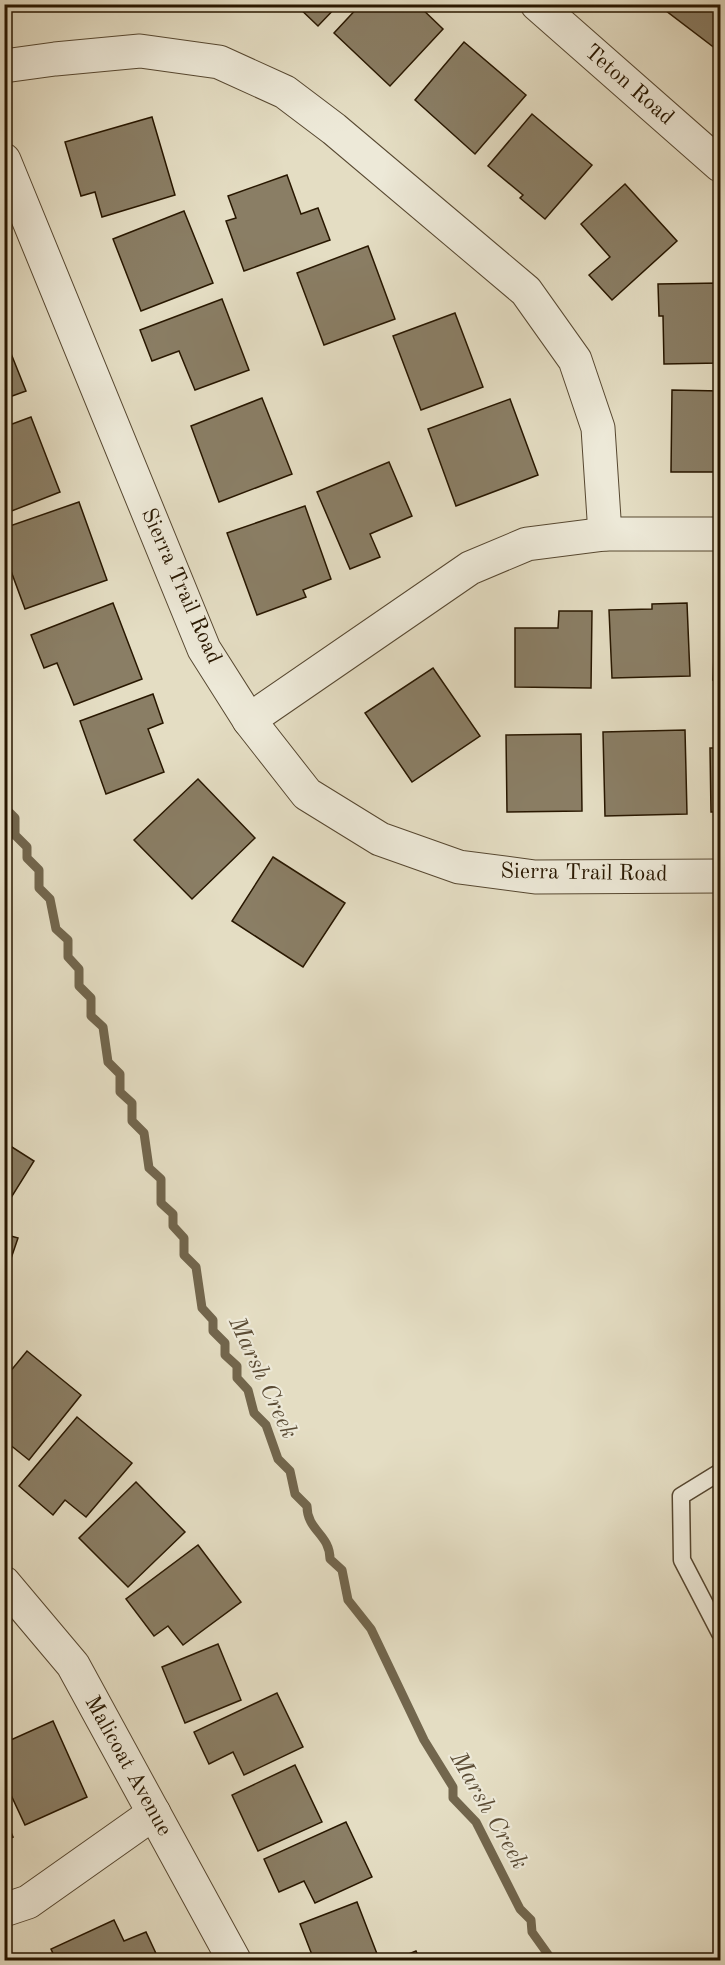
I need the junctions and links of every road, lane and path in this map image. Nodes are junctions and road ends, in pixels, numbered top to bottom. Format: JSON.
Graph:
{"nodes":[{"id":1,"x":537,"y":4,"type":"edge"},
{"id":2,"x":4,"y":66,"type":"edge"},
{"id":3,"x":4,"y":160,"type":"edge"},
{"id":4,"x":720,"y":165,"type":"edge"},
{"id":5,"x":605,"y":534,"type":"junction"},
{"id":6,"x":720,"y":534,"type":"edge"},
{"id":7,"x":249,"y":720,"type":"junction"},
{"id":8,"x":720,"y":876,"type":"edge"},
{"id":9,"x":720,"y":1472,"type":"edge"},
{"id":10,"x":4,"y":1583,"type":"edge"},
{"id":11,"x":720,"y":1633,"type":"edge"},
{"id":12,"x":154,"y":1813,"type":"junction"},
{"id":13,"x":4,"y":1910,"type":"edge"},
{"id":14,"x":234,"y":1960,"type":"edge"}],
"edges":[{"from":1,"to":4,"type":"street","name":"Teton Road"},
{"from":2,"to":5,"type":"street"},
{"from":3,"to":7,"type":"street","name":"Sierra Trail Road"},
{"from":5,"to":6,"type":"street"},
{"from":5,"to":7,"type":"street"},
{"from":7,"to":8,"type":"street","name":"Sierra Trail Road"},
{"from":9,"to":11,"type":"lane"},
{"from":10,"to":12,"type":"street","name":"Malicoat Avenue"},
{"from":12,"to":13,"type":"street"},
{"from":12,"to":14,"type":"street","name":"Malicoat Avenue"}]}
